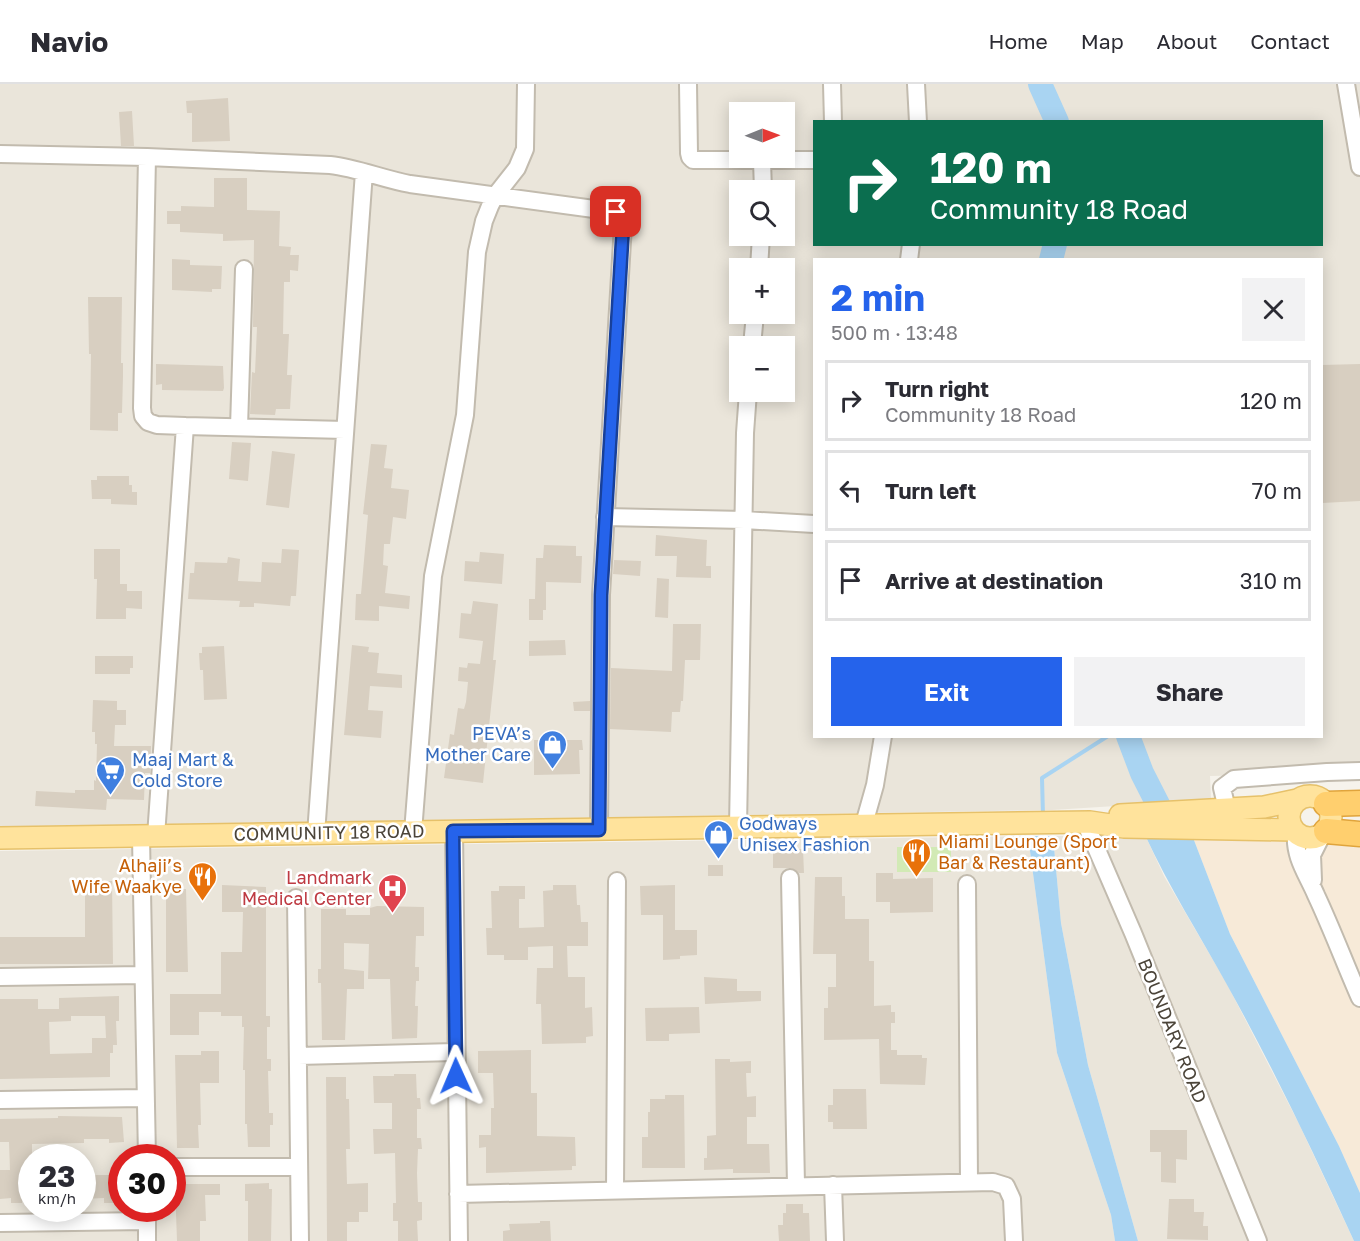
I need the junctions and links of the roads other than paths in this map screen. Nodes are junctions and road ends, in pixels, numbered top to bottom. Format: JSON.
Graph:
{"nodes":[{"id":1,"x":526,"y":84,"type":"edge"},
{"id":2,"x":688,"y":84,"type":"edge"},
{"id":3,"x":832,"y":84,"type":"edge"},
{"id":4,"x":916,"y":84,"type":"edge"},
{"id":5,"x":1346,"y":84,"type":"edge"},
{"id":6,"x":833,"y":120,"type":"edge"},
{"id":7,"x":918,"y":120,"type":"edge"},
{"id":8,"x":0,"y":154,"type":"edge"},
{"id":9,"x":147,"y":157,"type":"junction"},
{"id":10,"x":795,"y":160,"type":"edge"},
{"id":11,"x":813,"y":160,"type":"edge"},
{"id":12,"x":729,"y":161,"type":"edge"},
{"id":13,"x":1360,"y":167,"type":"edge"},
{"id":14,"x":364,"y":172,"type":"junction"},
{"id":15,"x":495,"y":196,"type":"junction"},
{"id":16,"x":244,"y":269,"type":"dead end"},
{"id":17,"x":748,"y":402,"type":"edge"},
{"id":18,"x":185,"y":426,"type":"junction"},
{"id":19,"x":239,"y":427,"type":"junction"},
{"id":20,"x":345,"y":430,"type":"junction"},
{"id":21,"x":605,"y":517,"type":"junction"},
{"id":22,"x":744,"y":520,"type":"junction"},
{"id":23,"x":813,"y":524,"type":"edge"},
{"id":24,"x":883,"y":738,"type":"edge"},
{"id":25,"x":1360,"y":771,"type":"edge"},
{"id":26,"x":1297,"y":800,"type":"junction"},
{"id":27,"x":1360,"y":803,"type":"edge"},
{"id":28,"x":1326,"y":804,"type":"junction"},
{"id":29,"x":1217,"y":816,"type":"junction"},
{"id":30,"x":1088,"y":822,"type":"junction"},
{"id":31,"x":864,"y":824,"type":"junction"},
{"id":32,"x":738,"y":826,"type":"junction"},
{"id":33,"x":599,"y":830,"type":"junction"},
{"id":34,"x":453,"y":831,"type":"junction"},
{"id":35,"x":413,"y":832,"type":"junction"},
{"id":36,"x":1294,"y":832,"type":"junction"},
{"id":37,"x":1324,"y":833,"type":"junction"},
{"id":38,"x":316,"y":834,"type":"junction"},
{"id":39,"x":1360,"y":834,"type":"edge"},
{"id":40,"x":148,"y":836,"type":"junction"},
{"id":41,"x":0,"y":838,"type":"edge"},
{"id":42,"x":790,"y":878,"type":"dead end"},
{"id":43,"x":617,"y":881,"type":"dead end"},
{"id":44,"x":967,"y":884,"type":"dead end"},
{"id":45,"x":1316,"y":893,"type":"junction"},
{"id":46,"x":296,"y":898,"type":"dead end"},
{"id":47,"x":143,"y":975,"type":"junction"},
{"id":48,"x":0,"y":977,"type":"edge"},
{"id":49,"x":1360,"y":998,"type":"edge"},
{"id":50,"x":455,"y":1052,"type":"junction"},
{"id":51,"x":298,"y":1056,"type":"junction"},
{"id":52,"x":145,"y":1098,"type":"junction"},
{"id":53,"x":0,"y":1100,"type":"edge"},
{"id":54,"x":147,"y":1144,"type":"edge"},
{"id":55,"x":186,"y":1167,"type":"edge"},
{"id":56,"x":299,"y":1167,"type":"junction"},
{"id":57,"x":969,"y":1182,"type":"junction"},
{"id":58,"x":796,"y":1185,"type":"junction"},
{"id":59,"x":834,"y":1185,"type":"junction"},
{"id":60,"x":615,"y":1190,"type":"junction"},
{"id":61,"x":458,"y":1194,"type":"junction"},
{"id":62,"x":108,"y":1217,"type":"edge"},
{"id":63,"x":147,"y":1222,"type":"edge"},
{"id":64,"x":0,"y":1223,"type":"edge"},
{"id":65,"x":147,"y":1241,"type":"edge"},
{"id":66,"x":300,"y":1241,"type":"edge"},
{"id":67,"x":459,"y":1241,"type":"edge"},
{"id":68,"x":835,"y":1241,"type":"edge"},
{"id":69,"x":1014,"y":1241,"type":"edge"},
{"id":70,"x":1258,"y":1241,"type":"edge"}],
"edges":[{"from":1,"to":15,"type":"street"},
{"from":2,"to":12,"type":"street"},
{"from":3,"to":6,"type":"street"},
{"from":4,"to":7,"type":"street"},
{"from":5,"to":13,"type":"street"},
{"from":8,"to":9,"type":"street"},
{"from":9,"to":14,"type":"street"},
{"from":9,"to":18,"type":"street"},
{"from":10,"to":11,"type":"street"},
{"from":14,"to":15,"type":"street"},
{"from":14,"to":20,"type":"street"},
{"from":15,"to":21,"type":"street"},
{"from":15,"to":35,"type":"street"},
{"from":16,"to":19,"type":"street"},
{"from":17,"to":22,"type":"street"},
{"from":18,"to":19,"type":"street"},
{"from":18,"to":40,"type":"street"},
{"from":19,"to":20,"type":"street"},
{"from":20,"to":38,"type":"street"},
{"from":21,"to":22,"type":"street"},
{"from":21,"to":33,"type":"street"},
{"from":22,"to":23,"type":"street"},
{"from":22,"to":32,"type":"street"},
{"from":24,"to":31,"type":"street"},
{"from":25,"to":29,"type":"street"},
{"from":26,"to":28,"type":"main road"},
{"from":26,"to":29,"type":"main road","name":"COMMUNITY 18 ROAD"},
{"from":26,"to":36,"type":"main road"},
{"from":27,"to":28,"type":"highway"},
{"from":28,"to":37,"type":"main road"},
{"from":29,"to":30,"type":"main road","name":"COMMUNITY 18 ROAD"},
{"from":29,"to":36,"type":"main road","name":"COMMUNITY 18 ROAD"},
{"from":30,"to":31,"type":"main road","name":"COMMUNITY 18 ROAD"},
{"from":30,"to":70,"type":"street","name":"BOUNDARY ROAD"},
{"from":31,"to":32,"type":"main road","name":"COMMUNITY 18 ROAD"},
{"from":32,"to":33,"type":"main road","name":"COMMUNITY 18 ROAD"},
{"from":33,"to":34,"type":"main road","name":"COMMUNITY 18 ROAD"},
{"from":34,"to":35,"type":"main road","name":"COMMUNITY 18 ROAD"},
{"from":34,"to":50,"type":"street"},
{"from":35,"to":38,"type":"main road","name":"COMMUNITY 18 ROAD"},
{"from":36,"to":37,"type":"main road"},
{"from":36,"to":45,"type":"street"},
{"from":37,"to":39,"type":"highway"},
{"from":37,"to":45,"type":"street"},
{"from":38,"to":40,"type":"main road","name":"COMMUNITY 18 ROAD"},
{"from":40,"to":41,"type":"main road","name":"COMMUNITY 18 ROAD"},
{"from":40,"to":47,"type":"street"},
{"from":42,"to":58,"type":"street"},
{"from":43,"to":60,"type":"street"},
{"from":44,"to":57,"type":"street"},
{"from":45,"to":49,"type":"street"},
{"from":46,"to":51,"type":"street"},
{"from":47,"to":48,"type":"street"},
{"from":47,"to":52,"type":"street"},
{"from":50,"to":51,"type":"street"},
{"from":50,"to":61,"type":"street"},
{"from":51,"to":56,"type":"street"},
{"from":52,"to":53,"type":"street"},
{"from":52,"to":54,"type":"street"},
{"from":55,"to":56,"type":"street"},
{"from":56,"to":66,"type":"street"},
{"from":57,"to":59,"type":"street"},
{"from":57,"to":69,"type":"street"},
{"from":58,"to":59,"type":"street"},
{"from":58,"to":60,"type":"street"},
{"from":59,"to":68,"type":"street"},
{"from":60,"to":61,"type":"street"},
{"from":61,"to":67,"type":"street"},
{"from":62,"to":64,"type":"street"},
{"from":63,"to":65,"type":"street"}]}
